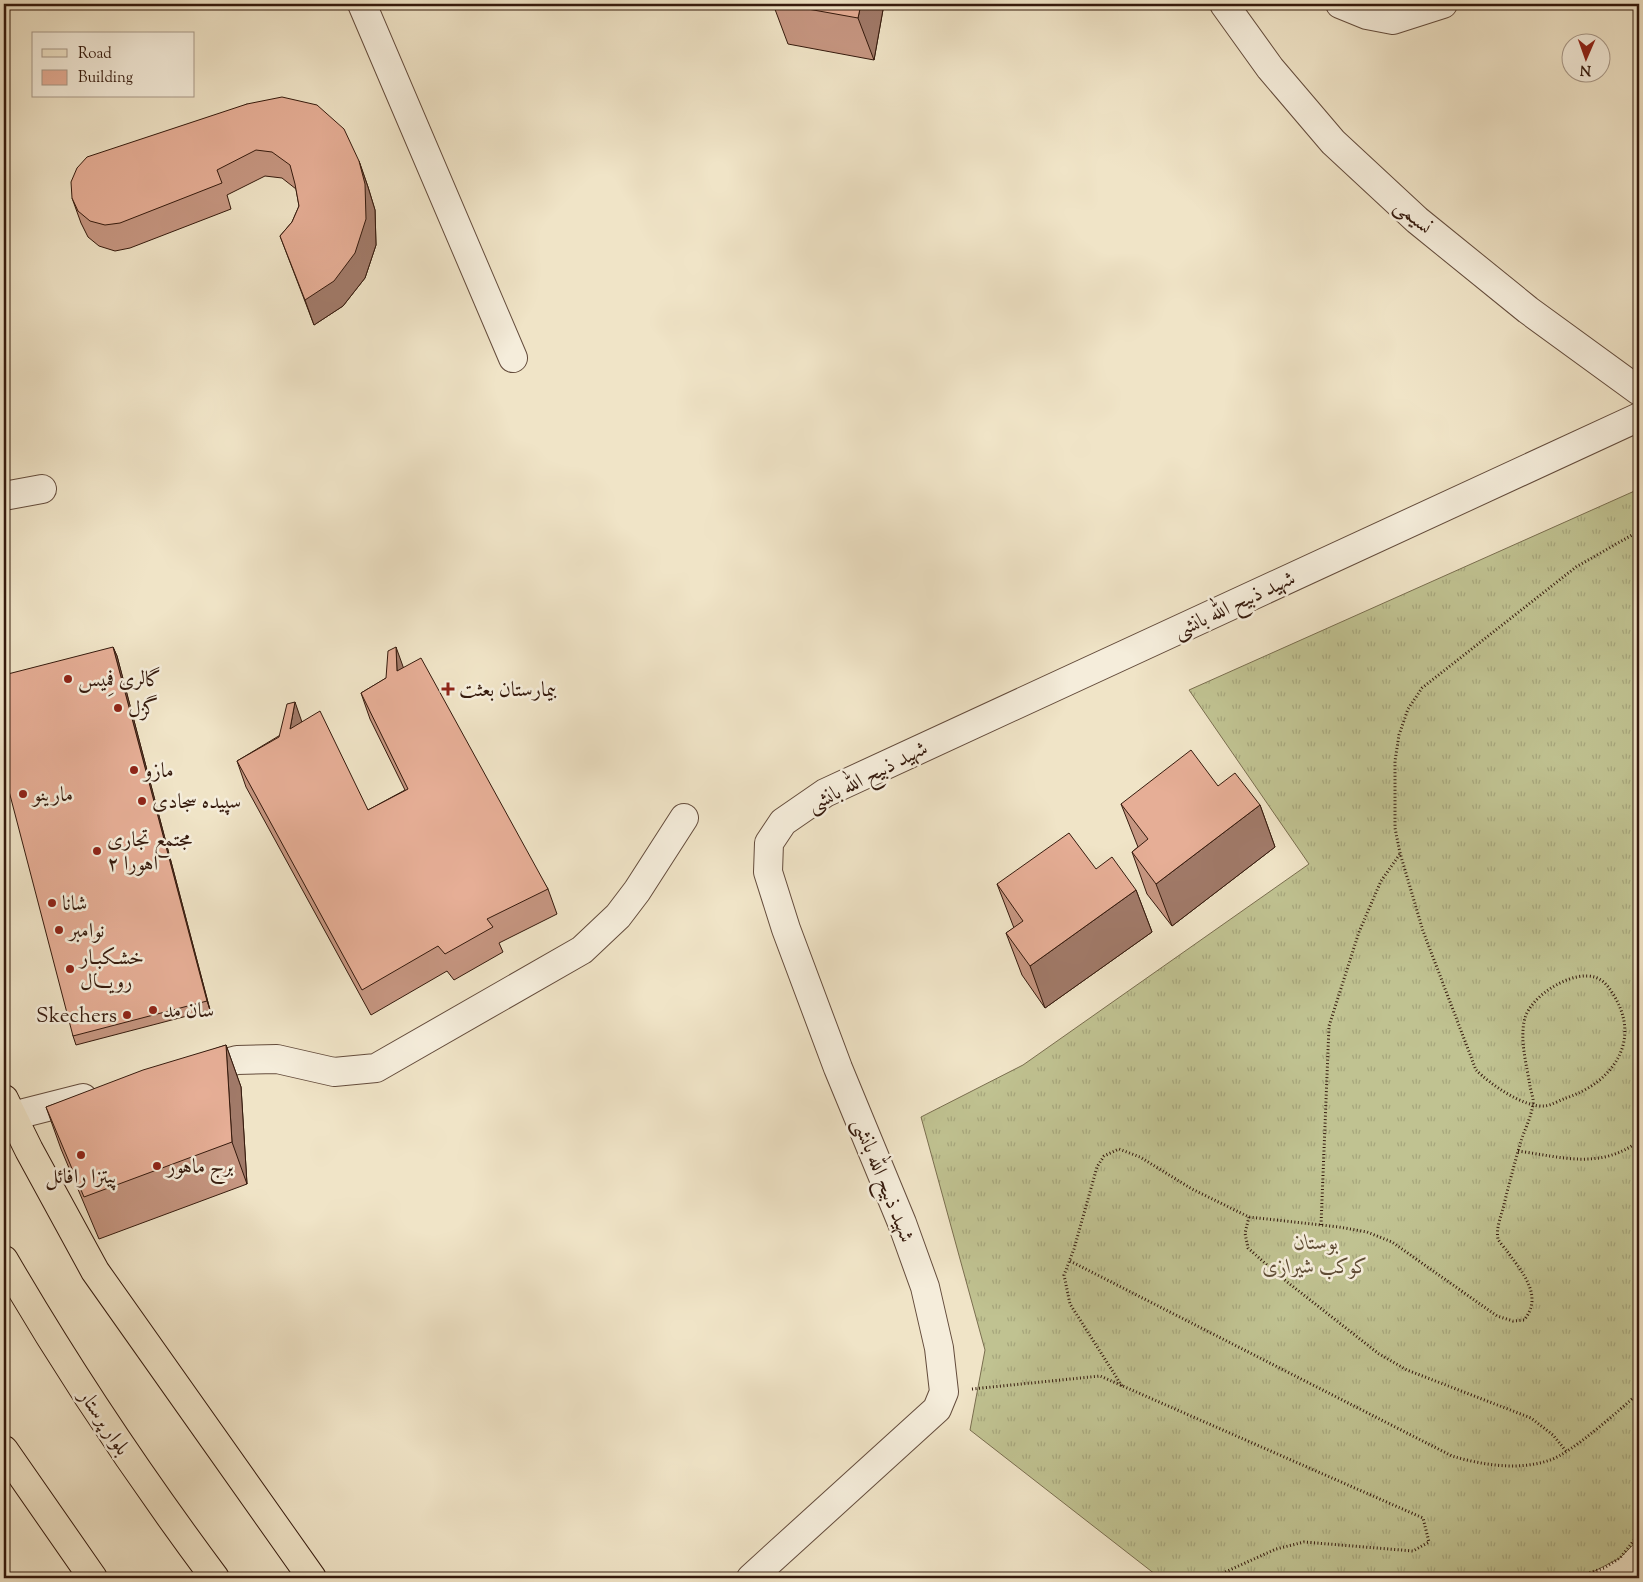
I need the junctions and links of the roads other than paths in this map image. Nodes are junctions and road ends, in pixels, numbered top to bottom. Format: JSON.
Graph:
{"nodes":[{"id":1,"x":362,"y":4,"type":"edge"},
{"id":2,"x":1224,"y":4,"type":"edge"},
{"id":3,"x":1340,"y":4,"type":"edge"},
{"id":4,"x":1442,"y":4,"type":"edge"},
{"id":5,"x":513,"y":358,"type":"dead end"},
{"id":6,"x":1639,"y":391,"type":"edge"},
{"id":7,"x":1639,"y":418,"type":"edge"},
{"id":8,"x":42,"y":489,"type":"dead end"},
{"id":9,"x":4,"y":496,"type":"edge"},
{"id":10,"x":684,"y":818,"type":"dead end"},
{"id":11,"x":172,"y":1076,"type":"edge"},
{"id":12,"x":106,"y":1093,"type":"edge"},
{"id":13,"x":6,"y":1111,"type":"edge"},
{"id":14,"x":4,"y":1260,"type":"edge"},
{"id":15,"x":4,"y":1450,"type":"edge"},
{"id":16,"x":93,"y":1578,"type":"edge"},
{"id":17,"x":215,"y":1578,"type":"edge"},
{"id":18,"x":312,"y":1578,"type":"edge"},
{"id":19,"x":751,"y":1578,"type":"edge"}],
"edges":[{"from":1,"to":5,"type":"street"},
{"from":2,"to":6,"type":"street","name":"نسیمی"},
{"from":3,"to":4,"type":"street"},
{"from":7,"to":19,"type":"street","name":"شهید ذبیح الله بانشی"},
{"from":8,"to":9,"type":"street"},
{"from":10,"to":11,"type":"street"},
{"from":12,"to":13,"type":"street"},
{"from":13,"to":18,"type":"main road"},
{"from":14,"to":17,"type":"main road","name":"بلوار پرستار"},
{"from":15,"to":16,"type":"main road"}]}
